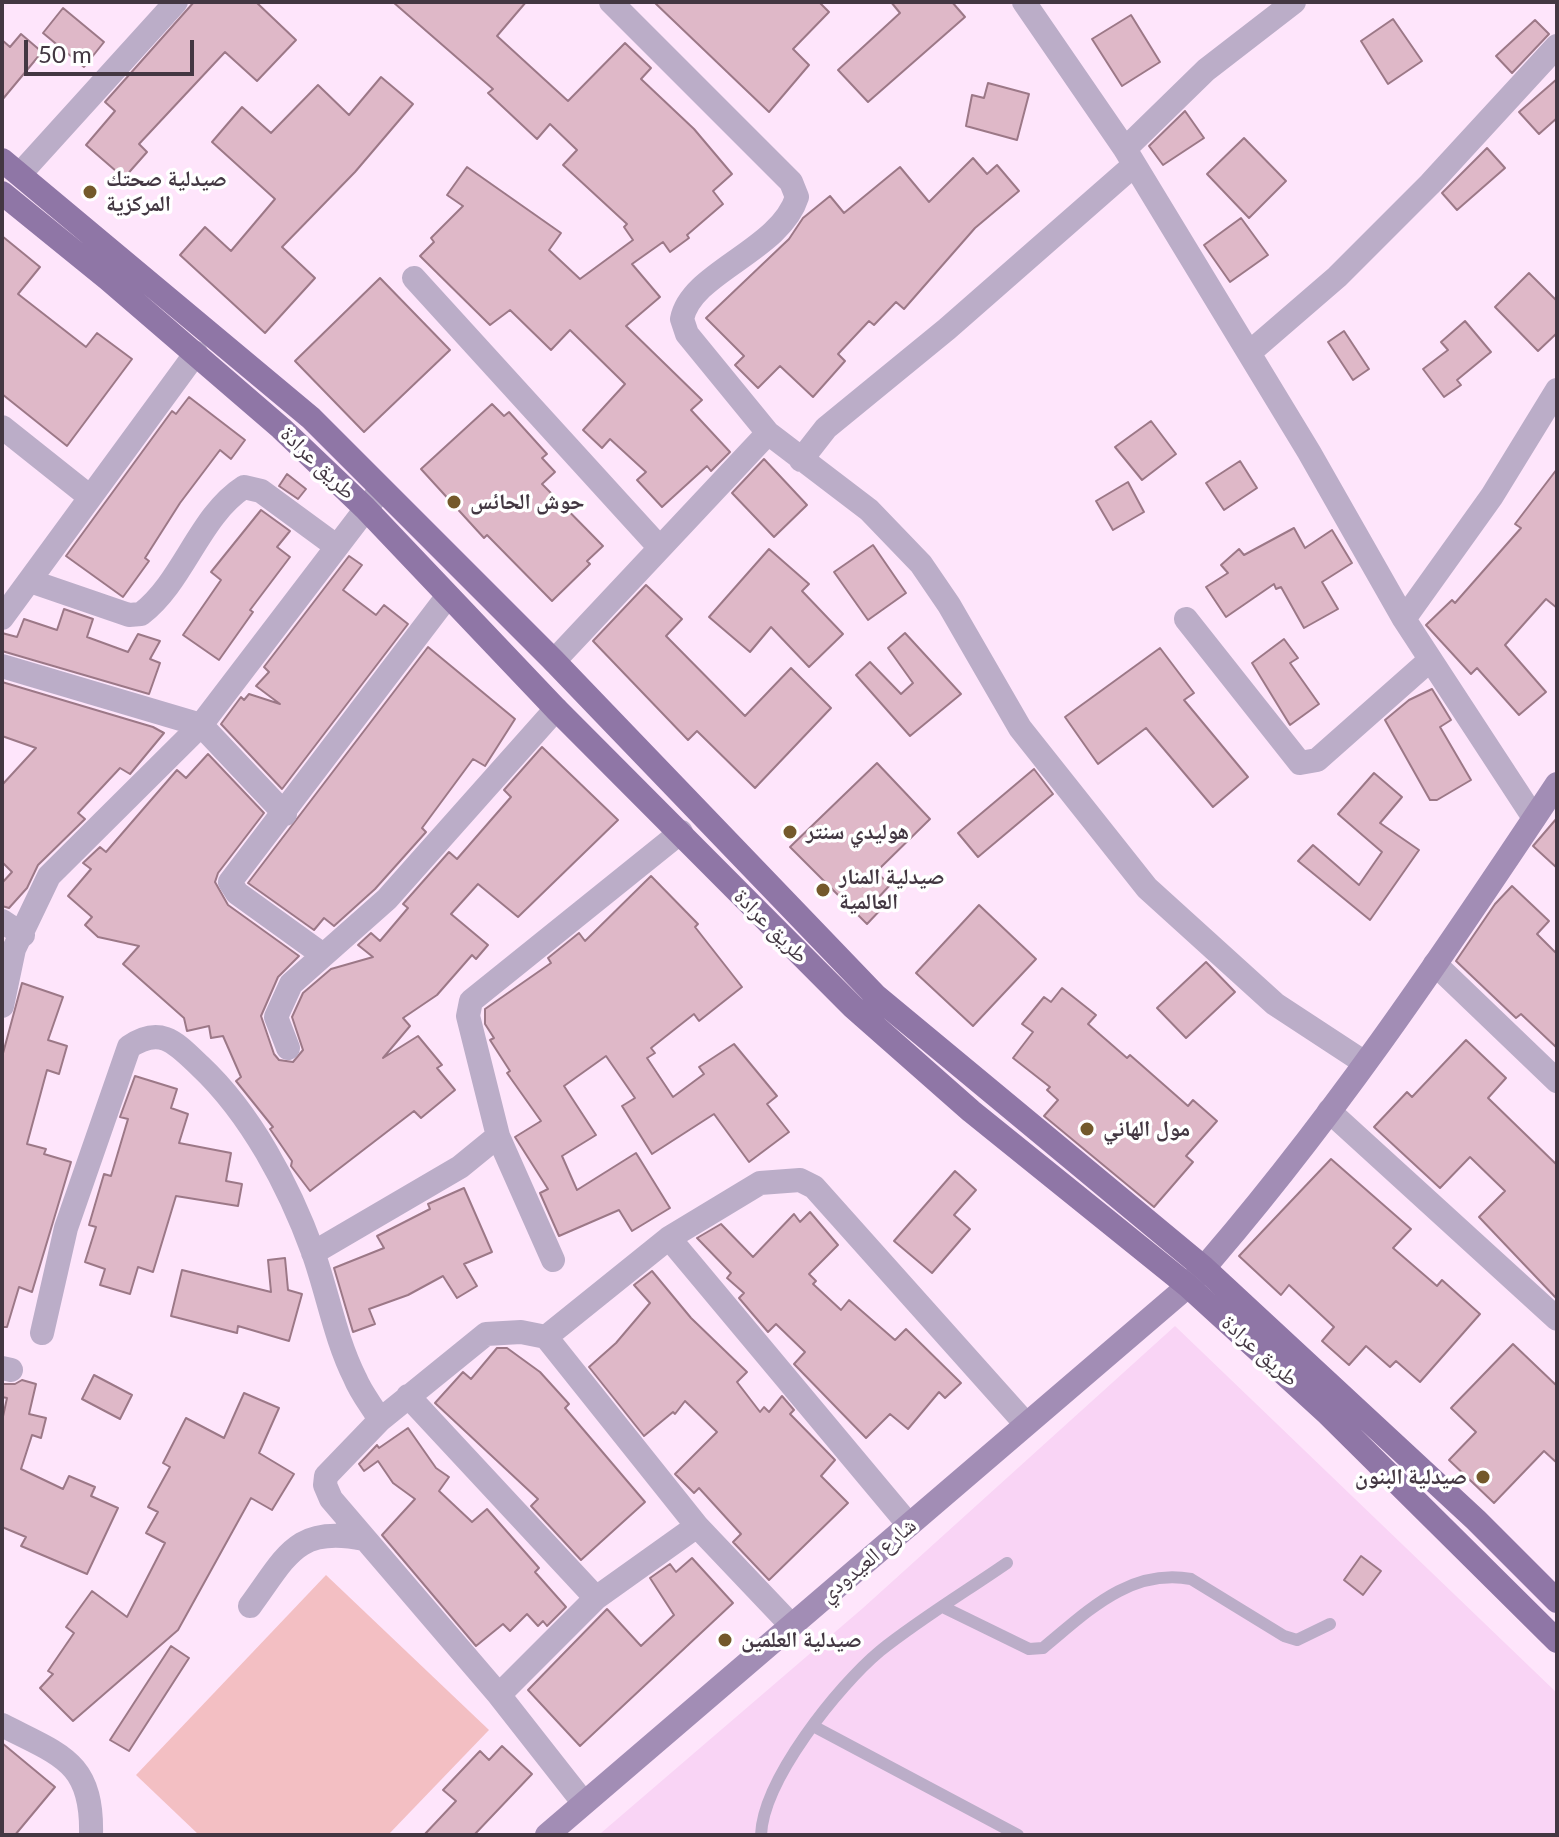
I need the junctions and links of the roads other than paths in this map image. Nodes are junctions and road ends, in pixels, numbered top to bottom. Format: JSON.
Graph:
{"nodes":[{"id":1,"x":176,"y":2,"type":"edge"},
{"id":2,"x":611,"y":2,"type":"edge"},
{"id":3,"x":1024,"y":2,"type":"edge"},
{"id":4,"x":1294,"y":2,"type":"edge"},
{"id":5,"x":1557,"y":46,"type":"edge"},
{"id":6,"x":1129,"y":158,"type":"junction"},
{"id":7,"x":11,"y":167,"type":"edge"},
{"id":8,"x":2,"y":193,"type":"edge"},
{"id":9,"x":414,"y":278,"type":"dead end"},
{"id":10,"x":196,"y":353,"type":"junction"},
{"id":11,"x":1249,"y":353,"type":"junction"},
{"id":12,"x":1557,"y":390,"type":"edge"},
{"id":13,"x":2,"y":427,"type":"edge"},
{"id":14,"x":768,"y":433,"type":"junction"},
{"id":15,"x":801,"y":460,"type":"junction"},
{"id":16,"x":383,"y":489,"type":"junction"},
{"id":17,"x":90,"y":497,"type":"junction"},
{"id":18,"x":365,"y":508,"type":"junction"},
{"id":19,"x":336,"y":546,"type":"junction"},
{"id":20,"x":660,"y":548,"type":"junction"},
{"id":21,"x":30,"y":581,"type":"junction"},
{"id":22,"x":447,"y":597,"type":"junction"},
{"id":23,"x":2,"y":618,"type":"edge"},
{"id":24,"x":1186,"y":619,"type":"dead end"},
{"id":25,"x":1404,"y":619,"type":"junction"},
{"id":26,"x":1430,"y":660,"type":"junction"},
{"id":27,"x":554,"y":661,"type":"junction"},
{"id":28,"x":2,"y":666,"type":"edge"},
{"id":29,"x":556,"y":709,"type":"junction"},
{"id":30,"x":201,"y":725,"type":"junction"},
{"id":31,"x":1557,"y":784,"type":"edge"},
{"id":32,"x":285,"y":814,"type":"junction"},
{"id":33,"x":1534,"y":818,"type":"junction"},
{"id":34,"x":681,"y":832,"type":"junction"},
{"id":35,"x":2,"y":921,"type":"edge"},
{"id":36,"x":23,"y":935,"type":"junction"},
{"id":37,"x":323,"y":955,"type":"junction"},
{"id":38,"x":1435,"y":964,"type":"junction"},
{"id":39,"x":2,"y":1006,"type":"edge"},
{"id":40,"x":288,"y":1048,"type":"dead end"},
{"id":41,"x":1365,"y":1063,"type":"junction"},
{"id":42,"x":1557,"y":1081,"type":"edge"},
{"id":43,"x":1329,"y":1111,"type":"junction"},
{"id":44,"x":498,"y":1136,"type":"junction"},
{"id":45,"x":669,"y":1238,"type":"junction"},
{"id":46,"x":313,"y":1253,"type":"junction"},
{"id":47,"x":553,"y":1260,"type":"dead end"},
{"id":48,"x":1196,"y":1277,"type":"junction"},
{"id":49,"x":1557,"y":1319,"type":"edge"},
{"id":50,"x":42,"y":1333,"type":"dead end"},
{"id":51,"x":546,"y":1337,"type":"junction"},
{"id":52,"x":408,"y":1396,"type":"junction"},
{"id":53,"x":380,"y":1420,"type":"junction"},
{"id":54,"x":1025,"y":1423,"type":"junction"},
{"id":55,"x":909,"y":1525,"type":"junction"},
{"id":56,"x":697,"y":1526,"type":"junction"},
{"id":57,"x":364,"y":1539,"type":"junction"},
{"id":58,"x":1007,"y":1563,"type":"dead end"},
{"id":59,"x":596,"y":1598,"type":"junction"},
{"id":60,"x":1557,"y":1601,"type":"edge"},
{"id":61,"x":250,"y":1606,"type":"dead end"},
{"id":62,"x":943,"y":1607,"type":"junction"},
{"id":63,"x":1330,"y":1624,"type":"dead end"},
{"id":64,"x":791,"y":1625,"type":"junction"},
{"id":65,"x":1557,"y":1641,"type":"edge"},
{"id":66,"x":499,"y":1695,"type":"junction"},
{"id":67,"x":2,"y":1725,"type":"edge"},
{"id":68,"x":815,"y":1727,"type":"junction"},
{"id":69,"x":583,"y":1802,"type":"junction"},
{"id":70,"x":91,"y":1835,"type":"edge"},
{"id":71,"x":547,"y":1835,"type":"edge"},
{"id":72,"x":761,"y":1835,"type":"edge"},
{"id":73,"x":1018,"y":1835,"type":"edge"}],
"edges":[{"from":1,"to":7,"type":"street"},
{"from":2,"to":14,"type":"street"},
{"from":3,"to":6,"type":"street"},
{"from":4,"to":6,"type":"street"},
{"from":5,"to":11,"type":"street"},
{"from":6,"to":11,"type":"street"},
{"from":6,"to":15,"type":"street"},
{"from":7,"to":16,"type":"main road","name":"طريق عرادة"},
{"from":8,"to":10,"type":"main road","name":"طريق عرادة"},
{"from":9,"to":20,"type":"street"},
{"from":10,"to":17,"type":"street"},
{"from":10,"to":18,"type":"main road","name":"طريق عرادة"},
{"from":11,"to":25,"type":"street"},
{"from":12,"to":25,"type":"street"},
{"from":13,"to":17,"type":"street"},
{"from":14,"to":15,"type":"street"},
{"from":14,"to":20,"type":"street"},
{"from":15,"to":41,"type":"street"},
{"from":16,"to":18,"type":"street"},
{"from":16,"to":27,"type":"main road","name":"طريق عرادة"},
{"from":17,"to":21,"type":"street"},
{"from":18,"to":19,"type":"street"},
{"from":18,"to":22,"type":"main road","name":"طريق عرادة"},
{"from":19,"to":21,"type":"street"},
{"from":19,"to":30,"type":"street"},
{"from":20,"to":27,"type":"street"},
{"from":21,"to":23,"type":"street"},
{"from":22,"to":29,"type":"main road","name":"طريق عرادة"},
{"from":22,"to":32,"type":"street"},
{"from":24,"to":26,"type":"street"},
{"from":25,"to":26,"type":"street"},
{"from":26,"to":33,"type":"street"},
{"from":27,"to":48,"type":"main road","name":"طريق عرادة"},
{"from":28,"to":30,"type":"street"},
{"from":29,"to":34,"type":"main road","name":"طريق عرادة"},
{"from":29,"to":37,"type":"street"},
{"from":30,"to":32,"type":"street"},
{"from":30,"to":36,"type":"street"},
{"from":31,"to":33,"type":"street","name":"شارع العيدودي"},
{"from":32,"to":37,"type":"street"},
{"from":33,"to":38,"type":"street","name":"شارع العيدودي"},
{"from":34,"to":44,"type":"street"},
{"from":34,"to":48,"type":"main road","name":"طريق عرادة"},
{"from":35,"to":36,"type":"street"},
{"from":36,"to":39,"type":"street"},
{"from":37,"to":40,"type":"street"},
{"from":38,"to":41,"type":"street","name":"شارع العيدودي"},
{"from":38,"to":42,"type":"street"},
{"from":41,"to":43,"type":"street","name":"شارع العيدودي"},
{"from":43,"to":48,"type":"street","name":"شارع العيدودي"},
{"from":43,"to":49,"type":"street"},
{"from":44,"to":46,"type":"street"},
{"from":44,"to":47,"type":"street"},
{"from":45,"to":51,"type":"street"},
{"from":45,"to":54,"type":"street"},
{"from":45,"to":55,"type":"street"},
{"from":46,"to":50,"type":"street"},
{"from":46,"to":53,"type":"street"},
{"from":48,"to":54,"type":"street","name":"شارع العيدودي"},
{"from":48,"to":60,"type":"main road","name":"طريق عرادة"},
{"from":48,"to":65,"type":"main road","name":"طريق عرادة"},
{"from":51,"to":52,"type":"street"},
{"from":51,"to":56,"type":"street"},
{"from":52,"to":53,"type":"street"},
{"from":52,"to":59,"type":"street"},
{"from":53,"to":57,"type":"street"},
{"from":54,"to":55,"type":"street","name":"شارع العيدودي"},
{"from":55,"to":64,"type":"street","name":"شارع العيدودي"},
{"from":56,"to":59,"type":"street"},
{"from":56,"to":64,"type":"street"},
{"from":57,"to":61,"type":"street"},
{"from":57,"to":66,"type":"street"},
{"from":58,"to":62,"type":"lane"},
{"from":59,"to":66,"type":"street"},
{"from":62,"to":63,"type":"lane"},
{"from":62,"to":68,"type":"lane"},
{"from":64,"to":69,"type":"street","name":"شارع العيدودي"},
{"from":66,"to":69,"type":"street"},
{"from":67,"to":70,"type":"street"},
{"from":68,"to":72,"type":"lane"},
{"from":68,"to":73,"type":"lane"},
{"from":69,"to":71,"type":"street","name":"شارع العيدودي"}]}
